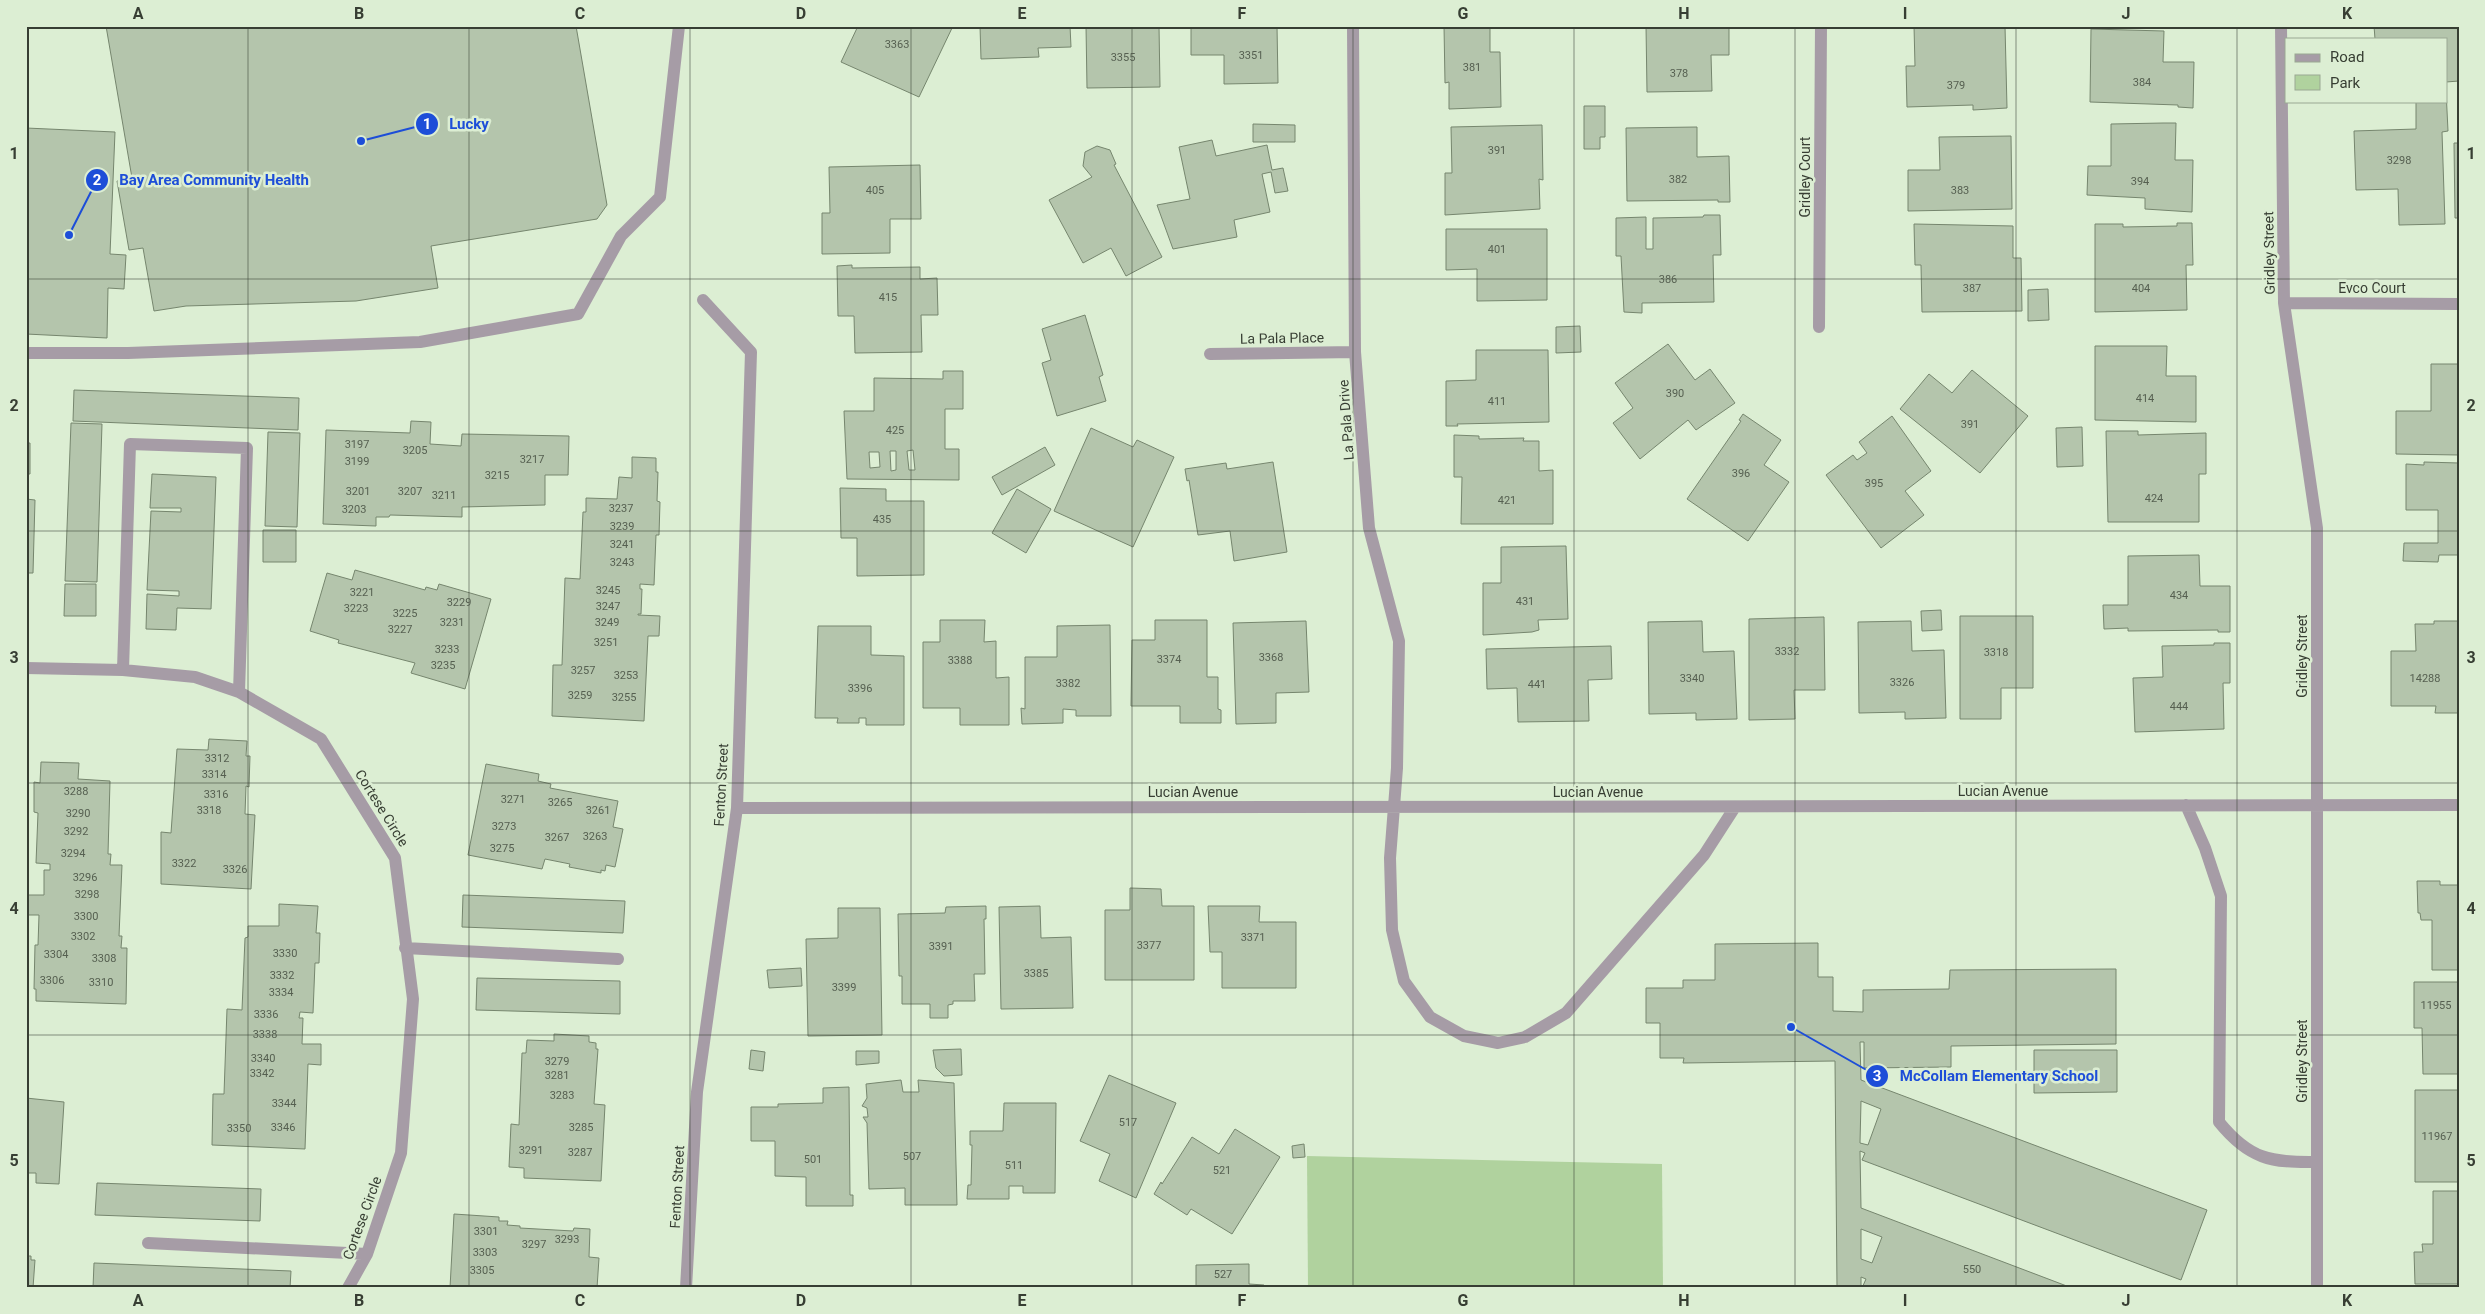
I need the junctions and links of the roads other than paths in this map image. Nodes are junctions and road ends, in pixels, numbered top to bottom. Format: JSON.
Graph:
{"nodes":[{"id":1,"x":679,"y":26,"type":"edge"},
{"id":2,"x":1352,"y":26,"type":"edge"},
{"id":3,"x":1821,"y":26,"type":"edge"},
{"id":4,"x":2282,"y":26,"type":"edge"},
{"id":5,"x":703,"y":300,"type":"dead end"},
{"id":6,"x":2284,"y":303,"type":"junction"},
{"id":7,"x":2459,"y":304,"type":"edge"},
{"id":8,"x":1820,"y":327,"type":"dead end"},
{"id":9,"x":1355,"y":352,"type":"junction"},
{"id":10,"x":26,"y":353,"type":"edge"},
{"id":11,"x":1210,"y":354,"type":"dead end"},
{"id":12,"x":26,"y":668,"type":"edge"},
{"id":13,"x":123,"y":670,"type":"junction"},
{"id":14,"x":239,"y":692,"type":"junction"},
{"id":15,"x":2459,"y":804,"type":"edge"},
{"id":16,"x":2317,"y":805,"type":"junction"},
{"id":17,"x":2186,"y":806,"type":"junction"},
{"id":18,"x":1395,"y":807,"type":"junction"},
{"id":19,"x":1735,"y":807,"type":"junction"},
{"id":20,"x":737,"y":808,"type":"junction"},
{"id":21,"x":405,"y":948,"type":"junction"},
{"id":22,"x":618,"y":959,"type":"dead end"},
{"id":23,"x":2317,"y":1162,"type":"junction"},
{"id":24,"x":148,"y":1243,"type":"dead end"},
{"id":25,"x":367,"y":1254,"type":"junction"},
{"id":26,"x":348,"y":1288,"type":"edge"},
{"id":27,"x":686,"y":1288,"type":"edge"},
{"id":28,"x":2317,"y":1288,"type":"edge"}],
"edges":[{"from":1,"to":10,"type":"street"},
{"from":2,"to":9,"type":"street","name":"La Pala Drive"},
{"from":3,"to":8,"type":"street","name":"Gridley Court"},
{"from":4,"to":6,"type":"street","name":"Gridley Street"},
{"from":5,"to":20,"type":"street","name":"Fenton Street"},
{"from":6,"to":7,"type":"street","name":"Evco Court"},
{"from":6,"to":16,"type":"street","name":"Gridley Street"},
{"from":9,"to":11,"type":"street","name":"La Pala Place"},
{"from":9,"to":18,"type":"street","name":"La Pala Drive"},
{"from":12,"to":13,"type":"street","name":"Cortese Circle"},
{"from":13,"to":14,"type":"street","name":"Cortese Circle"},
{"from":13,"to":14,"type":"street"},
{"from":14,"to":21,"type":"street","name":"Cortese Circle"},
{"from":15,"to":16,"type":"street","name":"Lucian Avenue"},
{"from":16,"to":17,"type":"street","name":"Lucian Avenue"},
{"from":16,"to":23,"type":"street","name":"Gridley Street"},
{"from":17,"to":19,"type":"street","name":"Lucian Avenue"},
{"from":17,"to":23,"type":"street"},
{"from":18,"to":19,"type":"street","name":"Lucian Avenue"},
{"from":18,"to":19,"type":"street","name":"La Pala Drive"},
{"from":18,"to":20,"type":"street","name":"Lucian Avenue"},
{"from":20,"to":27,"type":"street","name":"Fenton Street"},
{"from":21,"to":22,"type":"street"},
{"from":21,"to":25,"type":"street","name":"Cortese Circle"},
{"from":23,"to":28,"type":"street","name":"Gridley Street"},
{"from":24,"to":25,"type":"street"},
{"from":25,"to":26,"type":"street","name":"Cortese Circle"}]}
